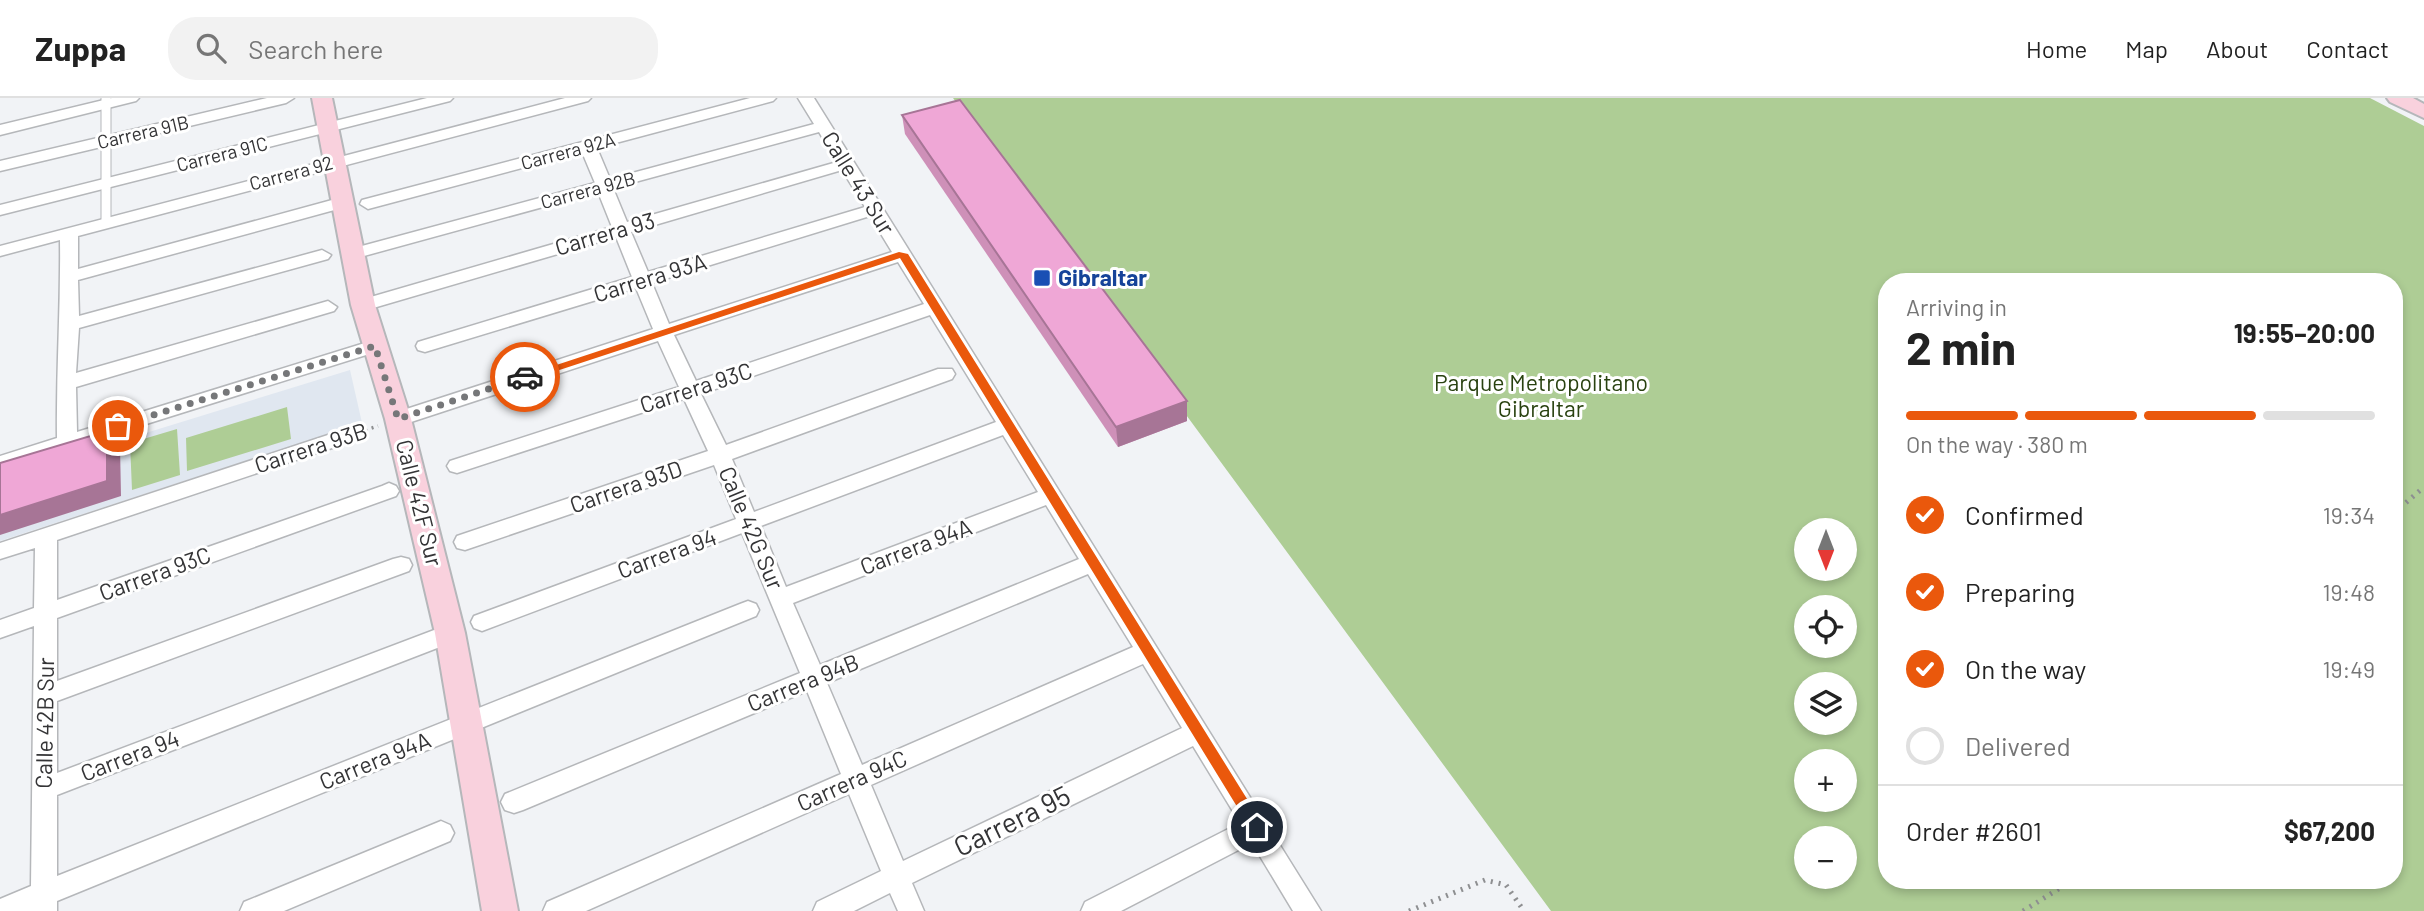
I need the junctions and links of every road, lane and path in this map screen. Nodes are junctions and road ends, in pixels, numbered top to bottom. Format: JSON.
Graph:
{"nodes":[{"id":1,"x":131,"y":98,"type":"edge"},
{"id":2,"x":286,"y":98,"type":"edge"},
{"id":3,"x":322,"y":98,"type":"edge"},
{"id":4,"x":445,"y":98,"type":"edge"},
{"id":5,"x":583,"y":98,"type":"edge"},
{"id":6,"x":768,"y":98,"type":"edge"},
{"id":7,"x":806,"y":98,"type":"edge"},
{"id":8,"x":106,"y":101,"type":"edge"},
{"id":9,"x":823,"y":126,"type":"junction"},
{"id":10,"x":328,"y":128,"type":"junction"},
{"id":11,"x":0,"y":130,"type":"edge"},
{"id":12,"x":106,"y":141,"type":"junction"},
{"id":13,"x":588,"y":146,"type":"junction"},
{"id":14,"x":334,"y":161,"type":"junction"},
{"id":15,"x":846,"y":164,"type":"junction"},
{"id":16,"x":0,"y":166,"type":"edge"},
{"id":17,"x":106,"y":183,"type":"junction"},
{"id":18,"x":604,"y":186,"type":"junction"},
{"id":19,"x":355,"y":203,"type":"junction"},
{"id":20,"x":875,"y":209,"type":"junction"},
{"id":21,"x":0,"y":210,"type":"edge"},
{"id":22,"x":106,"y":222,"type":"junction"},
{"id":23,"x":623,"y":229,"type":"junction"},
{"id":24,"x":69,"y":232,"type":"junction"},
{"id":25,"x":0,"y":251,"type":"edge"},
{"id":26,"x":353,"y":254,"type":"junction"},
{"id":27,"x":903,"y":254,"type":"junction"},
{"id":28,"x":322,"y":255,"type":"dead end"},
{"id":29,"x":69,"y":277,"type":"junction"},
{"id":30,"x":643,"y":281,"type":"junction"},
{"id":31,"x":363,"y":304,"type":"junction"},
{"id":32,"x":328,"y":307,"type":"dead end"},
{"id":33,"x":934,"y":307,"type":"junction"},
{"id":34,"x":71,"y":324,"type":"junction"},
{"id":35,"x":663,"y":332,"type":"junction"},
{"id":36,"x":375,"y":346,"type":"junction"},
{"id":37,"x":425,"y":346,"type":"dead end"},
{"id":38,"x":945,"y":374,"type":"dead end"},
{"id":39,"x":66,"y":383,"type":"junction"},
{"id":40,"x":691,"y":390,"type":"junction"},
{"id":41,"x":398,"y":419,"type":"junction"},
{"id":42,"x":1009,"y":425,"type":"junction"},
{"id":43,"x":334,"y":440,"type":"joint"},
{"id":44,"x":66,"y":442,"type":"junction"},
{"id":45,"x":720,"y":455,"type":"junction"},
{"id":46,"x":0,"y":463,"type":"edge"},
{"id":47,"x":457,"y":466,"type":"dead end"},
{"id":48,"x":2424,"y":487,"type":"edge"},
{"id":49,"x":389,"y":491,"type":"dead end"},
{"id":50,"x":1051,"y":495,"type":"junction"},
{"id":51,"x":2403,"y":505,"type":"edge"},
{"id":52,"x":748,"y":524,"type":"junction"},
{"id":53,"x":46,"y":536,"type":"junction"},
{"id":54,"x":465,"y":542,"type":"dead end"},
{"id":55,"x":0,"y":551,"type":"edge"},
{"id":56,"x":1091,"y":563,"type":"junction"},
{"id":57,"x":401,"y":565,"type":"dead end"},
{"id":58,"x":781,"y":598,"type":"junction"},
{"id":59,"x":748,"y":610,"type":"dead end"},
{"id":60,"x":47,"y":613,"type":"junction"},
{"id":61,"x":482,"y":622,"type":"dead end"},
{"id":62,"x":0,"y":629,"type":"edge"},
{"id":63,"x":450,"y":633,"type":"junction"},
{"id":64,"x":1148,"y":651,"type":"junction"},
{"id":65,"x":814,"y":679,"type":"junction"},
{"id":66,"x":47,"y":695,"type":"junction"},
{"id":67,"x":467,"y":724,"type":"junction"},
{"id":68,"x":1198,"y":732,"type":"junction"},
{"id":69,"x":854,"y":780,"type":"junction"},
{"id":70,"x":44,"y":789,"type":"junction"},
{"id":71,"x":514,"y":802,"type":"dead end"},
{"id":72,"x":1257,"y":827,"type":"junction"},
{"id":73,"x":441,"y":832,"type":"dead end"},
{"id":74,"x":896,"y":877,"type":"junction"},
{"id":75,"x":2058,"y":889,"type":"edge"},
{"id":76,"x":44,"y":902,"type":"edge"},
{"id":77,"x":1,"y":911,"type":"edge"},
{"id":78,"x":253,"y":911,"type":"edge"},
{"id":79,"x":500,"y":911,"type":"edge"},
{"id":80,"x":556,"y":911,"type":"edge"},
{"id":81,"x":826,"y":911,"type":"edge"},
{"id":82,"x":911,"y":911,"type":"edge"},
{"id":83,"x":1094,"y":911,"type":"edge"},
{"id":84,"x":1308,"y":911,"type":"edge"},
{"id":85,"x":1409,"y":911,"type":"edge"},
{"id":86,"x":1524,"y":911,"type":"edge"},
{"id":87,"x":2023,"y":911,"type":"edge"}],
"edges":[{"from":1,"to":8,"type":"street"},
{"from":2,"to":12,"type":"street","name":"Carrera 91B"},
{"from":3,"to":10,"type":"street","name":"Calle 42F Sur"},
{"from":4,"to":10,"type":"street","name":"Carrera 91C"},
{"from":5,"to":14,"type":"street","name":"Carrera 92"},
{"from":6,"to":13,"type":"street","name":"Carrera 92A"},
{"from":7,"to":9,"type":"street","name":"Calle 43 Sur"},
{"from":8,"to":11,"type":"street"},
{"from":8,"to":12,"type":"lane"},
{"from":9,"to":15,"type":"street","name":"Calle 43 Sur"},
{"from":9,"to":18,"type":"street","name":"Carrera 92B"},
{"from":10,"to":14,"type":"street","name":"Calle 42F Sur"},
{"from":10,"to":17,"type":"street","name":"Carrera 91C"},
{"from":12,"to":16,"type":"street","name":"Carrera 91B"},
{"from":12,"to":17,"type":"lane"},
{"from":13,"to":18,"type":"street","name":"Calle 42G Sur"},
{"from":13,"to":19,"type":"street","name":"Carrera 92A"},
{"from":14,"to":19,"type":"street","name":"Calle 42F Sur"},
{"from":14,"to":22,"type":"street","name":"Carrera 92"},
{"from":15,"to":20,"type":"street","name":"Calle 43 Sur"},
{"from":15,"to":23,"type":"street","name":"Carrera 93"},
{"from":17,"to":21,"type":"street","name":"Carrera 91C"},
{"from":17,"to":22,"type":"lane"},
{"from":18,"to":23,"type":"street","name":"Calle 42G Sur"},
{"from":18,"to":26,"type":"street","name":"Carrera 92B"},
{"from":19,"to":26,"type":"street","name":"Calle 42F Sur"},
{"from":19,"to":29,"type":"street","name":"Carrera 92A"},
{"from":20,"to":27,"type":"street","name":"Calle 43 Sur"},
{"from":20,"to":30,"type":"street","name":"Carrera 93A"},
{"from":22,"to":24,"type":"street","name":"Carrera 92"},
{"from":23,"to":30,"type":"street","name":"Calle 42G Sur"},
{"from":23,"to":31,"type":"street","name":"Carrera 93"},
{"from":24,"to":25,"type":"street","name":"Carrera 92"},
{"from":24,"to":29,"type":"street"},
{"from":26,"to":31,"type":"street","name":"Calle 42F Sur"},
{"from":27,"to":33,"type":"street","name":"Calle 43 Sur"},
{"from":27,"to":35,"type":"street","name":"Carrera 93B"},
{"from":28,"to":34,"type":"street"},
{"from":29,"to":34,"type":"street"},
{"from":30,"to":35,"type":"street","name":"Calle 42G Sur"},
{"from":30,"to":37,"type":"street","name":"Carrera 93A"},
{"from":31,"to":36,"type":"street","name":"Calle 42F Sur"},
{"from":32,"to":39,"type":"street"},
{"from":33,"to":40,"type":"street","name":"Carrera 93C"},
{"from":33,"to":42,"type":"street","name":"Calle 43 Sur"},
{"from":34,"to":39,"type":"street"},
{"from":35,"to":40,"type":"street","name":"Calle 42G Sur"},
{"from":35,"to":41,"type":"street","name":"Carrera 93B"},
{"from":36,"to":41,"type":"street","name":"Calle 42F Sur"},
{"from":36,"to":44,"type":"street"},
{"from":38,"to":45,"type":"street","name":"Carrera 93D"},
{"from":39,"to":44,"type":"street"},
{"from":40,"to":45,"type":"street","name":"Calle 42G Sur"},
{"from":40,"to":47,"type":"street","name":"Carrera 93C"},
{"from":41,"to":43,"type":"path","name":"Carrera 93B"},
{"from":41,"to":63,"type":"street","name":"Calle 42F Sur"},
{"from":42,"to":50,"type":"street","name":"Calle 43 Sur"},
{"from":42,"to":52,"type":"street","name":"Carrera 94"},
{"from":43,"to":53,"type":"street","name":"Carrera 93B"},
{"from":44,"to":46,"type":"street"},
{"from":45,"to":52,"type":"street","name":"Calle 42G Sur"},
{"from":45,"to":54,"type":"street","name":"Carrera 93D"},
{"from":48,"to":51,"type":"path"},
{"from":49,"to":60,"type":"street","name":"Carrera 93C"},
{"from":50,"to":56,"type":"street","name":"Calle 43 Sur"},
{"from":50,"to":58,"type":"street","name":"Carrera 94A"},
{"from":52,"to":58,"type":"street","name":"Calle 42G Sur"},
{"from":52,"to":61,"type":"street","name":"Carrera 94"},
{"from":53,"to":55,"type":"street","name":"Carrera 93B"},
{"from":53,"to":60,"type":"street","name":"Calle 42B Sur"},
{"from":56,"to":64,"type":"street","name":"Calle 43 Sur"},
{"from":56,"to":65,"type":"street","name":"Carrera 94B"},
{"from":57,"to":66,"type":"street"},
{"from":58,"to":65,"type":"street","name":"Calle 42G Sur"},
{"from":59,"to":67,"type":"street","name":"Carrera 94A"},
{"from":60,"to":62,"type":"street","name":"Carrera 93C"},
{"from":60,"to":66,"type":"street","name":"Calle 42B Sur"},
{"from":63,"to":67,"type":"street","name":"Calle 42F Sur"},
{"from":63,"to":70,"type":"street","name":"Carrera 94"},
{"from":64,"to":68,"type":"street","name":"Calle 43 Sur"},
{"from":64,"to":69,"type":"street","name":"Carrera 94C"},
{"from":65,"to":69,"type":"street","name":"Calle 42G Sur"},
{"from":65,"to":71,"type":"street","name":"Carrera 94B"},
{"from":66,"to":70,"type":"street","name":"Calle 42B Sur"},
{"from":67,"to":76,"type":"street","name":"Carrera 94A"},
{"from":67,"to":79,"type":"street","name":"Calle 42F Sur"},
{"from":68,"to":72,"type":"street","name":"Calle 43 Sur"},
{"from":68,"to":74,"type":"street","name":"Carrera 95"},
{"from":69,"to":74,"type":"street","name":"Calle 42G Sur"},
{"from":69,"to":80,"type":"street","name":"Carrera 94C"},
{"from":70,"to":76,"type":"street","name":"Calle 42B Sur"},
{"from":72,"to":83,"type":"street"},
{"from":72,"to":84,"type":"street","name":"Calle 43 Sur"},
{"from":73,"to":78,"type":"street"},
{"from":74,"to":81,"type":"street","name":"Carrera 95"},
{"from":74,"to":82,"type":"street","name":"Calle 42G Sur"},
{"from":75,"to":87,"type":"path"},
{"from":76,"to":77,"type":"street","name":"Carrera 94A"},
{"from":85,"to":86,"type":"path"}]}
